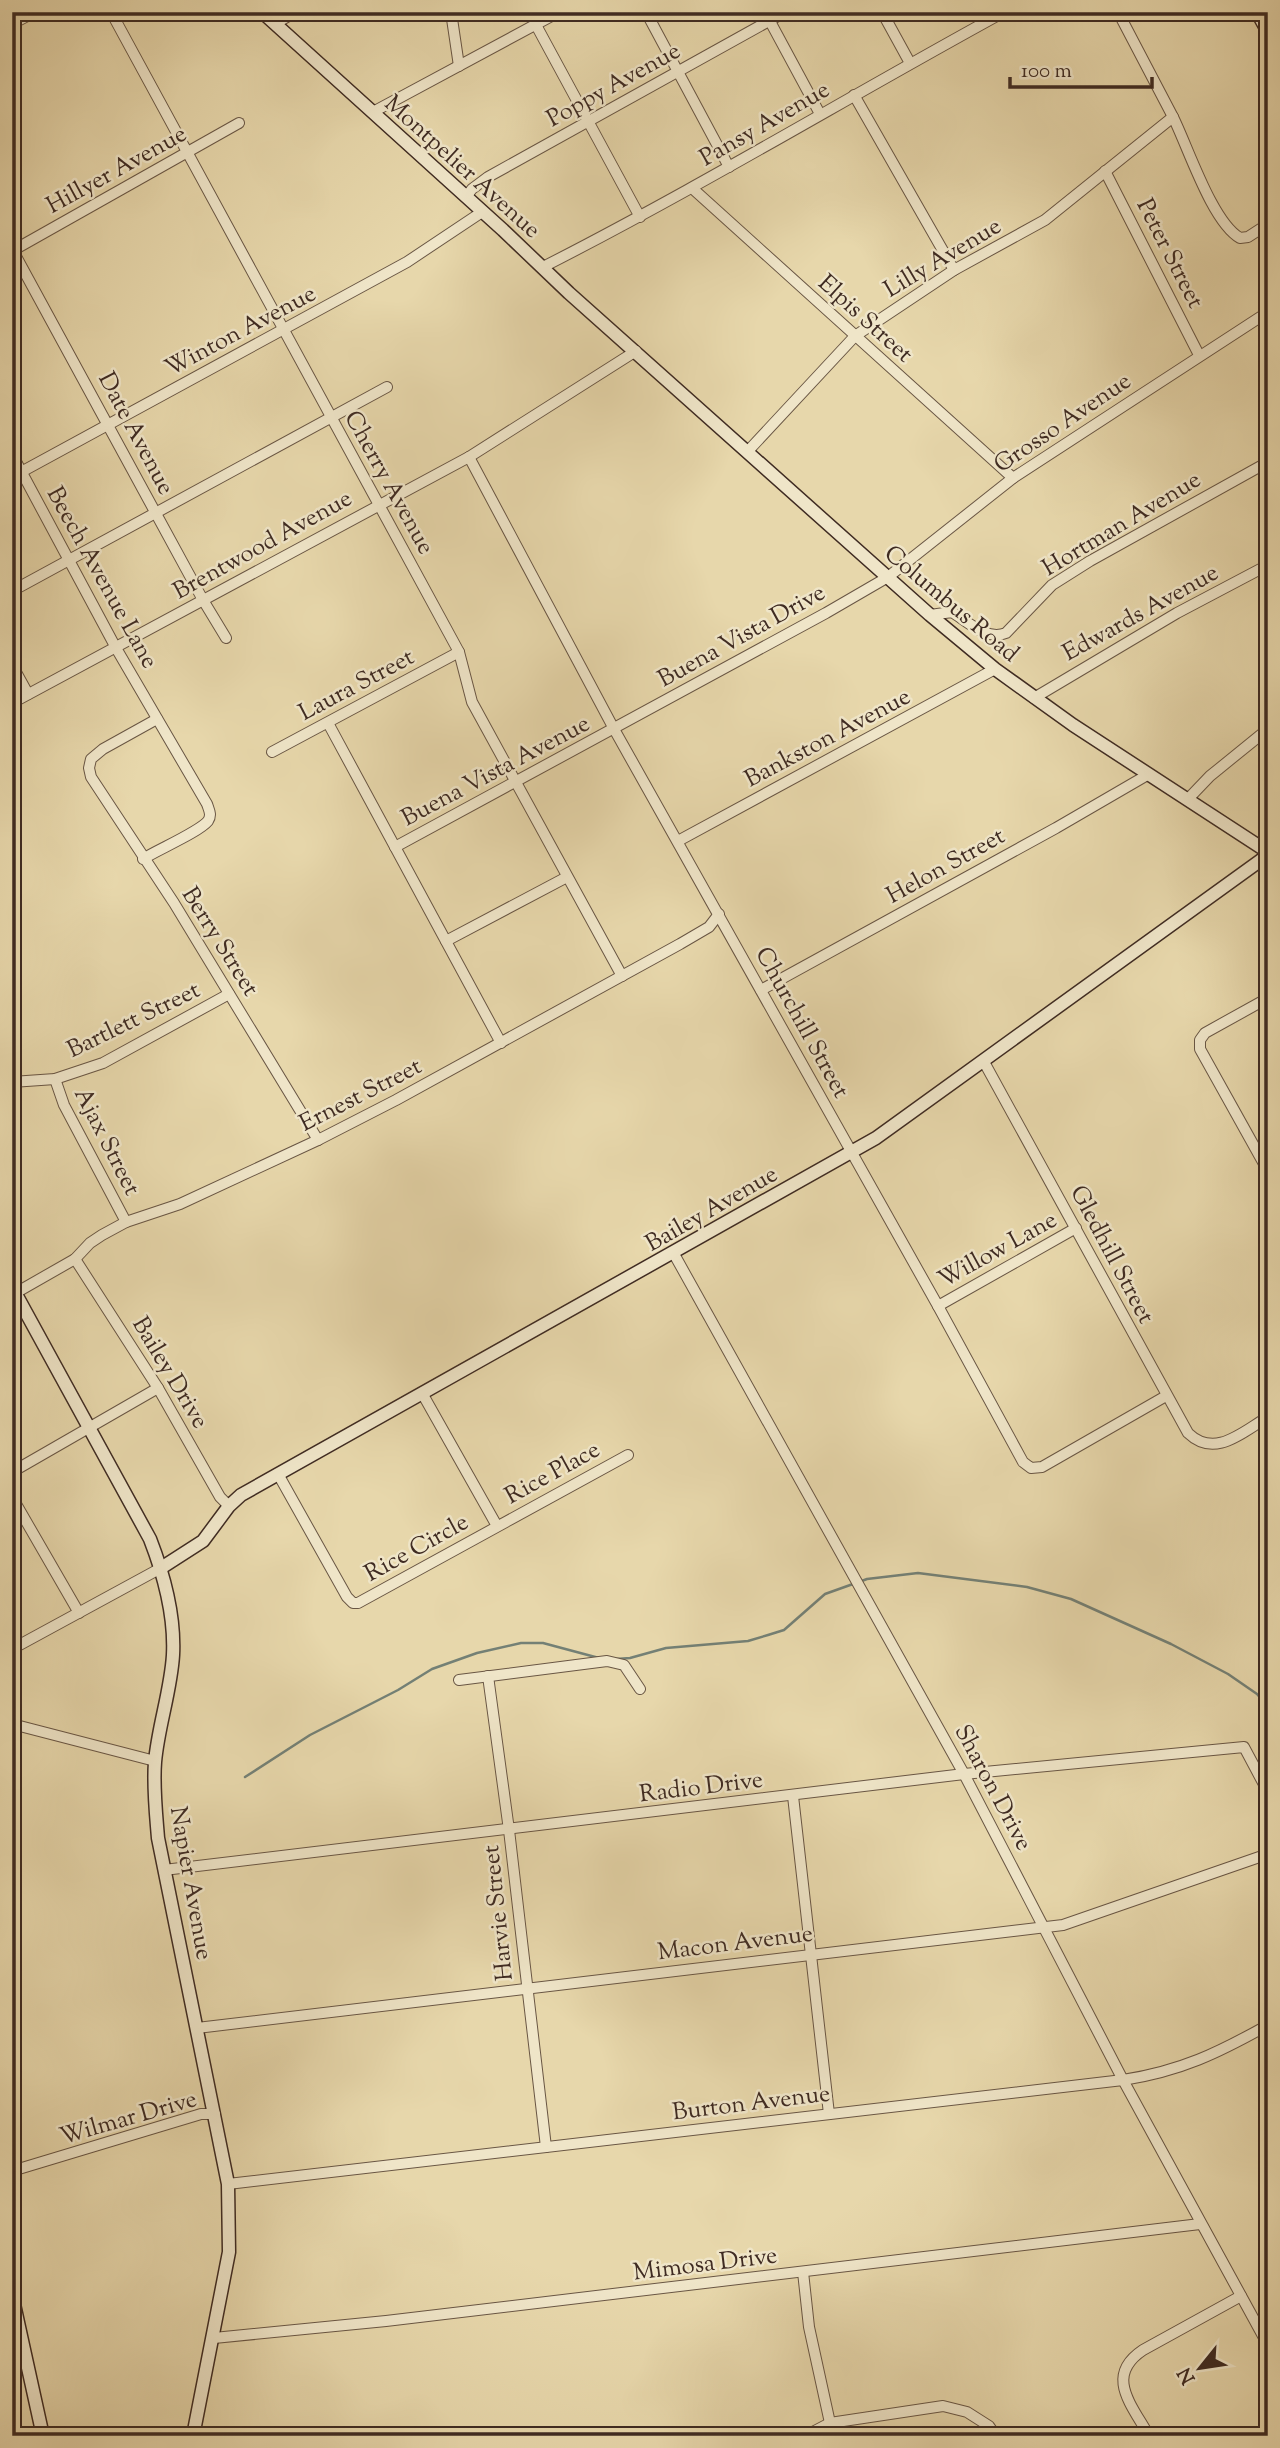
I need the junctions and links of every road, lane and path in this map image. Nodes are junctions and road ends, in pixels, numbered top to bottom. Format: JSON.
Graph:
{"nodes":[{"id":1,"x":35,"y":12,"type":"edge"},
{"id":2,"x":111,"y":12,"type":"edge"},
{"id":3,"x":262,"y":12,"type":"edge"},
{"id":4,"x":295,"y":12,"type":"edge"},
{"id":5,"x":450,"y":12,"type":"edge"},
{"id":6,"x":558,"y":12,"type":"edge"},
{"id":7,"x":646,"y":12,"type":"edge"},
{"id":8,"x":785,"y":12,"type":"edge"},
{"id":9,"x":882,"y":12,"type":"edge"},
{"id":10,"x":1118,"y":12,"type":"edge"},
{"id":11,"x":1257,"y":12,"type":"edge"},
{"id":12,"x":1002,"y":13,"type":"edge"},
{"id":13,"x":767,"y":17,"type":"edge"},
{"id":14,"x":12,"y":24,"type":"edge"},
{"id":15,"x":275,"y":24,"type":"junction"},
{"id":16,"x":536,"y":25,"type":"junction"},
{"id":17,"x":1268,"y":32,"type":"edge"},
{"id":18,"x":911,"y":63,"type":"junction"},
{"id":19,"x":459,"y":66,"type":"junction"},
{"id":20,"x":679,"y":72,"type":"junction"},
{"id":21,"x":854,"y":94,"type":"junction"},
{"id":22,"x":373,"y":112,"type":"junction"},
{"id":23,"x":820,"y":114,"type":"junction"},
{"id":24,"x":1173,"y":117,"type":"junction"},
{"id":25,"x":589,"y":121,"type":"junction"},
{"id":26,"x":239,"y":123,"type":"dead end"},
{"id":27,"x":188,"y":154,"type":"junction"},
{"id":28,"x":729,"y":167,"type":"junction"},
{"id":29,"x":1105,"y":171,"type":"junction"},
{"id":30,"x":692,"y":188,"type":"junction"},
{"id":31,"x":466,"y":197,"type":"junction"},
{"id":32,"x":482,"y":212,"type":"junction"},
{"id":33,"x":640,"y":217,"type":"junction"},
{"id":34,"x":1268,"y":224,"type":"edge"},
{"id":35,"x":12,"y":250,"type":"edge"},
{"id":36,"x":543,"y":267,"type":"junction"},
{"id":37,"x":954,"y":270,"type":"junction"},
{"id":38,"x":1268,"y":312,"type":"edge"},
{"id":39,"x":284,"y":330,"type":"junction"},
{"id":40,"x":855,"y":336,"type":"junction"},
{"id":41,"x":636,"y":351,"type":"junction"},
{"id":42,"x":1199,"y":355,"type":"junction"},
{"id":43,"x":387,"y":387,"type":"dead end"},
{"id":44,"x":331,"y":418,"type":"junction"},
{"id":45,"x":109,"y":425,"type":"junction"},
{"id":46,"x":748,"y":452,"type":"junction"},
{"id":47,"x":12,"y":454,"type":"edge"},
{"id":48,"x":470,"y":457,"type":"junction"},
{"id":49,"x":1268,"y":462,"type":"edge"},
{"id":50,"x":17,"y":474,"type":"edge"},
{"id":51,"x":1013,"y":478,"type":"junction"},
{"id":52,"x":379,"y":504,"type":"junction"},
{"id":53,"x":156,"y":513,"type":"junction"},
{"id":54,"x":69,"y":560,"type":"junction"},
{"id":55,"x":1268,"y":565,"type":"edge"},
{"id":56,"x":888,"y":577,"type":"junction"},
{"id":57,"x":12,"y":591,"type":"edge"},
{"id":58,"x":203,"y":600,"type":"junction"},
{"id":59,"x":930,"y":615,"type":"junction"},
{"id":60,"x":226,"y":638,"type":"dead end"},
{"id":61,"x":116,"y":648,"type":"junction"},
{"id":62,"x":459,"y":652,"type":"junction"},
{"id":63,"x":12,"y":665,"type":"edge"},
{"id":64,"x":995,"y":669,"type":"junction"},
{"id":65,"x":28,"y":694,"type":"junction"},
{"id":66,"x":1034,"y":698,"type":"junction"},
{"id":67,"x":12,"y":703,"type":"edge"},
{"id":68,"x":157,"y":719,"type":"junction"},
{"id":69,"x":328,"y":723,"type":"junction"},
{"id":70,"x":614,"y":729,"type":"junction"},
{"id":71,"x":1268,"y":729,"type":"edge"},
{"id":72,"x":272,"y":752,"type":"dead end"},
{"id":73,"x":1149,"y":774,"type":"junction"},
{"id":74,"x":516,"y":782,"type":"junction"},
{"id":75,"x":1188,"y":799,"type":"junction"},
{"id":76,"x":678,"y":841,"type":"junction"},
{"id":77,"x":395,"y":847,"type":"junction"},
{"id":78,"x":1268,"y":853,"type":"edge"},
{"id":79,"x":143,"y":859,"type":"junction"},
{"id":80,"x":567,"y":877,"type":"junction"},
{"id":81,"x":719,"y":914,"type":"junction"},
{"id":82,"x":446,"y":941,"type":"junction"},
{"id":83,"x":621,"y":976,"type":"junction"},
{"id":84,"x":761,"y":990,"type":"junction"},
{"id":85,"x":229,"y":994,"type":"junction"},
{"id":86,"x":1268,"y":998,"type":"edge"},
{"id":87,"x":501,"y":1043,"type":"junction"},
{"id":88,"x":984,"y":1062,"type":"junction"},
{"id":89,"x":55,"y":1079,"type":"junction"},
{"id":90,"x":12,"y":1082,"type":"edge"},
{"id":91,"x":318,"y":1140,"type":"junction"},
{"id":92,"x":852,"y":1151,"type":"junction"},
{"id":93,"x":1268,"y":1171,"type":"edge"},
{"id":94,"x":126,"y":1222,"type":"junction"},
{"id":95,"x":1076,"y":1228,"type":"junction"},
{"id":96,"x":674,"y":1254,"type":"junction"},
{"id":97,"x":75,"y":1259,"type":"junction"},
{"id":98,"x":13,"y":1291,"type":"edge"},
{"id":99,"x":938,"y":1306,"type":"junction"},
{"id":100,"x":158,"y":1388,"type":"junction"},
{"id":101,"x":422,"y":1393,"type":"junction"},
{"id":102,"x":1166,"y":1396,"type":"junction"},
{"id":103,"x":1268,"y":1417,"type":"edge"},
{"id":104,"x":90,"y":1427,"type":"junction"},
{"id":105,"x":628,"y":1455,"type":"dead end"},
{"id":106,"x":12,"y":1472,"type":"edge"},
{"id":107,"x":278,"y":1474,"type":"junction"},
{"id":108,"x":12,"y":1497,"type":"edge"},
{"id":109,"x":229,"y":1506,"type":"junction"},
{"id":110,"x":497,"y":1526,"type":"junction"},
{"id":111,"x":161,"y":1568,"type":"junction"},
{"id":112,"x":79,"y":1613,"type":"junction"},
{"id":113,"x":12,"y":1649,"type":"edge"},
{"id":114,"x":488,"y":1676,"type":"junction"},
{"id":115,"x":459,"y":1680,"type":"dead end"},
{"id":116,"x":640,"y":1689,"type":"dead end"},
{"id":117,"x":12,"y":1724,"type":"edge"},
{"id":118,"x":155,"y":1761,"type":"junction"},
{"id":119,"x":964,"y":1774,"type":"junction"},
{"id":120,"x":1268,"y":1793,"type":"edge"},
{"id":121,"x":793,"y":1796,"type":"junction"},
{"id":122,"x":509,"y":1830,"type":"junction"},
{"id":123,"x":1268,"y":1854,"type":"edge"},
{"id":124,"x":164,"y":1870,"type":"junction"},
{"id":125,"x":1044,"y":1927,"type":"junction"},
{"id":126,"x":812,"y":1954,"type":"junction"},
{"id":127,"x":527,"y":1988,"type":"junction"},
{"id":128,"x":1268,"y":2025,"type":"edge"},
{"id":129,"x":197,"y":2028,"type":"junction"},
{"id":130,"x":1123,"y":2080,"type":"junction"},
{"id":131,"x":215,"y":2114,"type":"junction"},
{"id":132,"x":830,"y":2114,"type":"junction"},
{"id":133,"x":545,"y":2147,"type":"junction"},
{"id":134,"x":12,"y":2171,"type":"edge"},
{"id":135,"x":228,"y":2184,"type":"junction"},
{"id":136,"x":1200,"y":2224,"type":"junction"},
{"id":137,"x":803,"y":2272,"type":"junction"},
{"id":138,"x":12,"y":2295,"type":"edge"},
{"id":139,"x":1241,"y":2297,"type":"junction"},
{"id":140,"x":214,"y":2339,"type":"junction"},
{"id":141,"x":1268,"y":2345,"type":"edge"},
{"id":142,"x":830,"y":2423,"type":"junction"},
{"id":143,"x":43,"y":2436,"type":"edge"},
{"id":144,"x":193,"y":2436,"type":"edge"},
{"id":145,"x":805,"y":2436,"type":"edge"},
{"id":146,"x":829,"y":2436,"type":"edge"},
{"id":147,"x":996,"y":2436,"type":"edge"},
{"id":148,"x":1149,"y":2436,"type":"edge"}],
"edges":[{"from":1,"to":14,"type":"street"},
{"from":2,"to":27,"type":"street","name":"Cherry Avenue"},
{"from":3,"to":15,"type":"street","name":"Montpelier Avenue"},
{"from":4,"to":15,"type":"street"},
{"from":5,"to":19,"type":"street"},
{"from":6,"to":16,"type":"street"},
{"from":7,"to":20,"type":"street"},
{"from":8,"to":13,"type":"street","name":"Poppy Avenue"},
{"from":9,"to":18,"type":"street"},
{"from":10,"to":24,"type":"street"},
{"from":11,"to":17,"type":"street"},
{"from":12,"to":18,"type":"street","name":"Pansy Avenue"},
{"from":13,"to":20,"type":"street","name":"Poppy Avenue"},
{"from":13,"to":23,"type":"street"},
{"from":15,"to":22,"type":"street","name":"Montpelier Avenue"},
{"from":16,"to":19,"type":"street"},
{"from":16,"to":25,"type":"street"},
{"from":18,"to":21,"type":"street","name":"Pansy Avenue"},
{"from":19,"to":22,"type":"street"},
{"from":20,"to":25,"type":"street","name":"Poppy Avenue"},
{"from":20,"to":28,"type":"street"},
{"from":21,"to":23,"type":"street","name":"Pansy Avenue"},
{"from":21,"to":37,"type":"street"},
{"from":22,"to":31,"type":"street","name":"Montpelier Avenue"},
{"from":23,"to":28,"type":"street","name":"Pansy Avenue"},
{"from":24,"to":29,"type":"street","name":"Lilly Avenue"},
{"from":24,"to":34,"type":"street"},
{"from":25,"to":31,"type":"street","name":"Poppy Avenue"},
{"from":25,"to":33,"type":"street"},
{"from":26,"to":27,"type":"street","name":"Hillyer Avenue"},
{"from":27,"to":35,"type":"street","name":"Hillyer Avenue"},
{"from":27,"to":39,"type":"street","name":"Cherry Avenue"},
{"from":28,"to":30,"type":"street","name":"Pansy Avenue"},
{"from":29,"to":37,"type":"street","name":"Lilly Avenue"},
{"from":29,"to":42,"type":"street","name":"Peter Street"},
{"from":30,"to":33,"type":"street","name":"Pansy Avenue"},
{"from":30,"to":40,"type":"street","name":"Elpis Street"},
{"from":31,"to":32,"type":"street","name":"Montpelier Avenue"},
{"from":32,"to":36,"type":"street","name":"Montpelier Avenue"},
{"from":32,"to":39,"type":"street","name":"Winton Avenue"},
{"from":33,"to":36,"type":"street","name":"Pansy Avenue"},
{"from":35,"to":45,"type":"street","name":"Date Avenue"},
{"from":36,"to":41,"type":"street","name":"Montpelier Avenue"},
{"from":37,"to":40,"type":"street","name":"Lilly Avenue"},
{"from":38,"to":42,"type":"street","name":"Grosso Avenue"},
{"from":39,"to":44,"type":"street","name":"Cherry Avenue"},
{"from":39,"to":45,"type":"street","name":"Winton Avenue"},
{"from":40,"to":46,"type":"street","name":"Lilly Avenue"},
{"from":40,"to":51,"type":"street","name":"Elpis Street"},
{"from":41,"to":46,"type":"street","name":"Columbus Road"},
{"from":41,"to":48,"type":"street","name":"Brentwood Avenue"},
{"from":42,"to":51,"type":"street","name":"Grosso Avenue"},
{"from":43,"to":44,"type":"street"},
{"from":44,"to":52,"type":"street","name":"Cherry Avenue"},
{"from":44,"to":53,"type":"street"},
{"from":45,"to":50,"type":"street","name":"Winton Avenue"},
{"from":45,"to":53,"type":"street","name":"Date Avenue"},
{"from":46,"to":56,"type":"street","name":"Columbus Road"},
{"from":47,"to":50,"type":"street","name":"Beech Avenue Lane"},
{"from":48,"to":52,"type":"street","name":"Brentwood Avenue"},
{"from":48,"to":70,"type":"street","name":"Churchill Street"},
{"from":49,"to":59,"type":"street","name":"Hortman Avenue"},
{"from":50,"to":54,"type":"street","name":"Beech Avenue Lane"},
{"from":51,"to":56,"type":"street","name":"Grosso Avenue"},
{"from":52,"to":58,"type":"street","name":"Brentwood Avenue"},
{"from":52,"to":62,"type":"street","name":"Cherry Avenue"},
{"from":53,"to":54,"type":"street"},
{"from":53,"to":58,"type":"street","name":"Date Avenue"},
{"from":54,"to":57,"type":"street"},
{"from":54,"to":61,"type":"street","name":"Beech Avenue Lane"},
{"from":55,"to":66,"type":"street","name":"Edwards Avenue"},
{"from":56,"to":59,"type":"street","name":"Columbus Road"},
{"from":56,"to":70,"type":"street","name":"Buena Vista Drive"},
{"from":58,"to":60,"type":"street","name":"Date Avenue"},
{"from":58,"to":61,"type":"street","name":"Brentwood Avenue"},
{"from":59,"to":64,"type":"street","name":"Columbus Road"},
{"from":61,"to":65,"type":"street","name":"Brentwood Avenue"},
{"from":61,"to":68,"type":"street","name":"Beech Avenue Lane"},
{"from":62,"to":69,"type":"street","name":"Laura Street"},
{"from":62,"to":74,"type":"street","name":"Cherry Avenue"},
{"from":63,"to":65,"type":"street"},
{"from":64,"to":66,"type":"street","name":"Columbus Road"},
{"from":64,"to":76,"type":"street","name":"Bankston Avenue"},
{"from":65,"to":67,"type":"street","name":"Brentwood Avenue"},
{"from":66,"to":73,"type":"street","name":"Columbus Road"},
{"from":68,"to":79,"type":"street","name":"Beech Avenue Lane"},
{"from":68,"to":79,"type":"street","name":"Berry Street"},
{"from":69,"to":72,"type":"street","name":"Laura Street"},
{"from":69,"to":77,"type":"street"},
{"from":70,"to":74,"type":"street","name":"Buena Vista Avenue"},
{"from":70,"to":76,"type":"street","name":"Churchill Street"},
{"from":71,"to":75,"type":"street"},
{"from":73,"to":75,"type":"street","name":"Columbus Road"},
{"from":73,"to":84,"type":"street","name":"Helon Street"},
{"from":74,"to":77,"type":"street","name":"Buena Vista Avenue"},
{"from":74,"to":80,"type":"street","name":"Cherry Avenue"},
{"from":75,"to":78,"type":"street","name":"Columbus Road"},
{"from":76,"to":81,"type":"street","name":"Churchill Street"},
{"from":77,"to":82,"type":"street"},
{"from":78,"to":88,"type":"street","name":"Bailey Avenue"},
{"from":79,"to":85,"type":"street","name":"Berry Street"},
{"from":80,"to":82,"type":"street"},
{"from":80,"to":83,"type":"street","name":"Cherry Avenue"},
{"from":81,"to":83,"type":"street","name":"Ernest Street"},
{"from":81,"to":84,"type":"street","name":"Churchill Street"},
{"from":82,"to":87,"type":"street"},
{"from":83,"to":87,"type":"street","name":"Ernest Street"},
{"from":84,"to":92,"type":"street","name":"Churchill Street"},
{"from":85,"to":89,"type":"street","name":"Bartlett Street"},
{"from":85,"to":91,"type":"street","name":"Berry Street"},
{"from":86,"to":93,"type":"street"},
{"from":87,"to":91,"type":"street","name":"Ernest Street"},
{"from":88,"to":92,"type":"street","name":"Bailey Avenue"},
{"from":88,"to":95,"type":"street","name":"Gledhill Street"},
{"from":89,"to":90,"type":"street","name":"Bartlett Street"},
{"from":89,"to":94,"type":"street","name":"Ajax Street"},
{"from":91,"to":94,"type":"street","name":"Ernest Street"},
{"from":92,"to":96,"type":"street","name":"Bailey Avenue"},
{"from":92,"to":99,"type":"street","name":"Churchill Street"},
{"from":94,"to":97,"type":"street","name":"Ernest Street"},
{"from":95,"to":99,"type":"street","name":"Willow Lane"},
{"from":95,"to":102,"type":"street","name":"Gledhill Street"},
{"from":96,"to":101,"type":"street","name":"Bailey Avenue"},
{"from":96,"to":119,"type":"street","name":"Sharon Drive"},
{"from":97,"to":98,"type":"street","name":"Ernest Street"},
{"from":97,"to":100,"type":"street","name":"Bailey Drive"},
{"from":98,"to":104,"type":"street","name":"Napier Avenue"},
{"from":99,"to":102,"type":"street","name":"Churchill Street"},
{"from":100,"to":104,"type":"street"},
{"from":100,"to":109,"type":"street","name":"Bailey Drive"},
{"from":101,"to":107,"type":"street","name":"Bailey Avenue"},
{"from":101,"to":110,"type":"street","name":"Rice Circle"},
{"from":102,"to":103,"type":"street","name":"Gledhill Street"},
{"from":104,"to":106,"type":"street"},
{"from":104,"to":111,"type":"street","name":"Napier Avenue"},
{"from":105,"to":110,"type":"street","name":"Rice Place"},
{"from":107,"to":109,"type":"street","name":"Bailey Avenue"},
{"from":107,"to":110,"type":"street","name":"Rice Circle"},
{"from":108,"to":112,"type":"street"},
{"from":109,"to":111,"type":"street","name":"Bailey Avenue"},
{"from":111,"to":112,"type":"street"},
{"from":111,"to":118,"type":"street","name":"Napier Avenue"},
{"from":112,"to":113,"type":"street"},
{"from":114,"to":115,"type":"street"},
{"from":114,"to":116,"type":"street"},
{"from":114,"to":122,"type":"street","name":"Harvie Street"},
{"from":117,"to":118,"type":"street"},
{"from":118,"to":124,"type":"street","name":"Napier Avenue"},
{"from":119,"to":120,"type":"street","name":"Radio Drive"},
{"from":119,"to":121,"type":"street","name":"Radio Drive"},
{"from":119,"to":125,"type":"street","name":"Sharon Drive"},
{"from":121,"to":122,"type":"street","name":"Radio Drive"},
{"from":121,"to":126,"type":"street"},
{"from":122,"to":124,"type":"street","name":"Radio Drive"},
{"from":122,"to":127,"type":"street","name":"Harvie Street"},
{"from":123,"to":125,"type":"street","name":"Macon Avenue"},
{"from":124,"to":129,"type":"street","name":"Napier Avenue"},
{"from":125,"to":126,"type":"street","name":"Macon Avenue"},
{"from":125,"to":130,"type":"street","name":"Sharon Drive"},
{"from":126,"to":127,"type":"street","name":"Macon Avenue"},
{"from":126,"to":132,"type":"street"},
{"from":127,"to":129,"type":"street","name":"Macon Avenue"},
{"from":127,"to":133,"type":"street","name":"Harvie Street"},
{"from":128,"to":130,"type":"street","name":"Burton Avenue"},
{"from":129,"to":131,"type":"street","name":"Napier Avenue"},
{"from":130,"to":132,"type":"street","name":"Burton Avenue"},
{"from":130,"to":136,"type":"street","name":"Sharon Drive"},
{"from":131,"to":134,"type":"street","name":"Wilmar Drive"},
{"from":131,"to":135,"type":"street","name":"Napier Avenue"},
{"from":132,"to":133,"type":"street","name":"Burton Avenue"},
{"from":133,"to":135,"type":"street","name":"Burton Avenue"},
{"from":135,"to":140,"type":"street","name":"Napier Avenue"},
{"from":136,"to":137,"type":"street","name":"Mimosa Drive"},
{"from":136,"to":139,"type":"street","name":"Sharon Drive"},
{"from":137,"to":140,"type":"street","name":"Mimosa Drive"},
{"from":137,"to":142,"type":"street"},
{"from":138,"to":143,"type":"street"},
{"from":139,"to":141,"type":"street","name":"Sharon Drive"},
{"from":139,"to":148,"type":"street"},
{"from":140,"to":144,"type":"street","name":"Napier Avenue"},
{"from":142,"to":145,"type":"street"},
{"from":142,"to":146,"type":"street"},
{"from":142,"to":147,"type":"street"}]}
